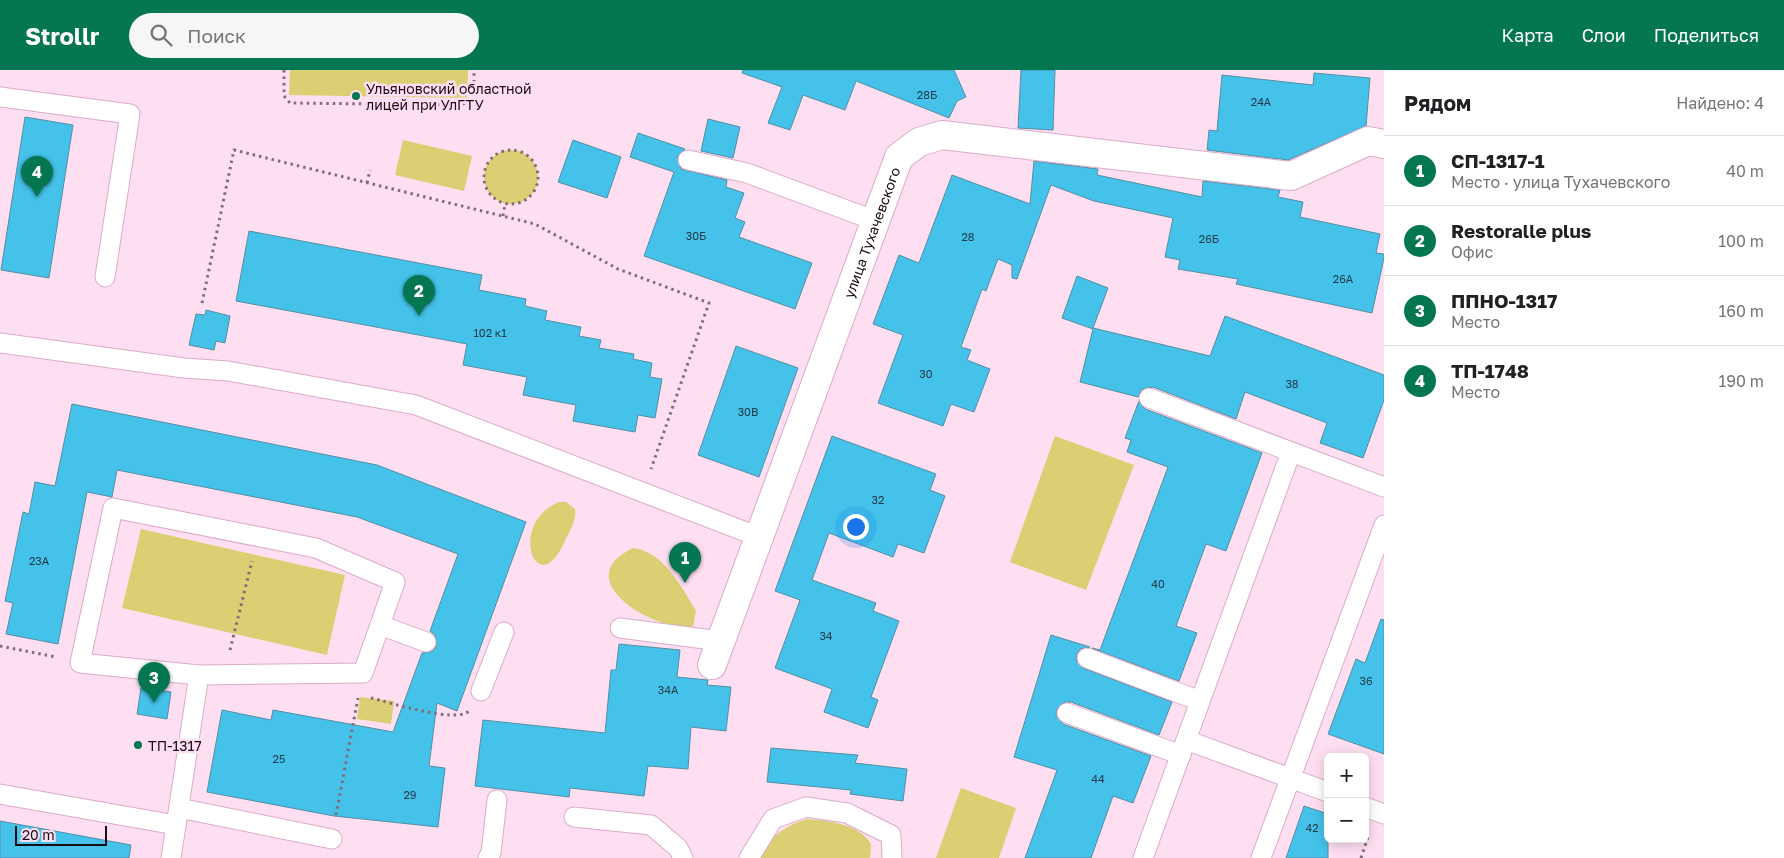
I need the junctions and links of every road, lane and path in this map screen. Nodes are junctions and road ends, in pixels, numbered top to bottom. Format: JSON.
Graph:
{"nodes":[{"id":1,"x":284,"y":70,"type":"edge"},
{"id":2,"x":474,"y":70,"type":"edge"},
{"id":3,"x":0,"y":97,"type":"edge"},
{"id":4,"x":1384,"y":144,"type":"edge"},
{"id":5,"x":688,"y":160,"type":"dead end"},
{"id":6,"x":370,"y":170,"type":"dead end"},
{"id":7,"x":367,"y":183,"type":"junction"},
{"id":8,"x":506,"y":204,"type":"junction"},
{"id":9,"x":502,"y":216,"type":"junction"},
{"id":10,"x":876,"y":221,"type":"junction"},
{"id":11,"x":106,"y":277,"type":"dead end"},
{"id":12,"x":202,"y":303,"type":"dead end"},
{"id":13,"x":0,"y":343,"type":"edge"},
{"id":14,"x":1149,"y":398,"type":"dead end"},
{"id":15,"x":1291,"y":452,"type":"junction"},
{"id":16,"x":1384,"y":487,"type":"edge"},
{"id":17,"x":643,"y":493,"type":"junction"},
{"id":18,"x":1384,"y":525,"type":"edge"},
{"id":19,"x":258,"y":536,"type":"junction"},
{"id":20,"x":759,"y":537,"type":"junction"},
{"id":21,"x":380,"y":625,"type":"junction"},
{"id":22,"x":620,"y":628,"type":"dead end"},
{"id":23,"x":504,"y":632,"type":"dead end"},
{"id":24,"x":426,"y":642,"type":"dead end"},
{"id":25,"x":0,"y":646,"type":"edge"},
{"id":26,"x":716,"y":653,"type":"joint"},
{"id":27,"x":1087,"y":658,"type":"dead end"},
{"id":28,"x":80,"y":663,"type":"junction"},
{"id":29,"x":363,"y":673,"type":"junction"},
{"id":30,"x":199,"y":675,"type":"junction"},
{"id":31,"x":224,"y":675,"type":"junction"},
{"id":32,"x":481,"y":691,"type":"joint"},
{"id":33,"x":358,"y":694,"type":"junction"},
{"id":34,"x":1200,"y":701,"type":"junction"},
{"id":35,"x":1067,"y":713,"type":"dead end"},
{"id":36,"x":1184,"y":747,"type":"junction"},
{"id":37,"x":1290,"y":778,"type":"junction"},
{"id":38,"x":1324,"y":791,"type":"edge"},
{"id":39,"x":0,"y":794,"type":"edge"},
{"id":40,"x":498,"y":800,"type":"dead end"},
{"id":41,"x":1369,"y":808,"type":"edge"},
{"id":42,"x":1384,"y":814,"type":"edge"},
{"id":43,"x":177,"y":816,"type":"junction"},
{"id":44,"x":574,"y":817,"type":"dead end"},
{"id":45,"x":332,"y":839,"type":"joint"},
{"id":46,"x":171,"y":858,"type":"edge"},
{"id":47,"x":488,"y":858,"type":"edge"},
{"id":48,"x":684,"y":858,"type":"edge"},
{"id":49,"x":749,"y":858,"type":"edge"},
{"id":50,"x":892,"y":858,"type":"edge"},
{"id":51,"x":1143,"y":858,"type":"edge"},
{"id":52,"x":1261,"y":858,"type":"edge"}],
"edges":[{"from":1,"to":2,"type":"path"},
{"from":3,"to":11,"type":"lane"},
{"from":4,"to":10,"type":"street","name":"улица Тухачевского"},
{"from":5,"to":10,"type":"lane"},
{"from":6,"to":7,"type":"path"},
{"from":7,"to":9,"type":"path"},
{"from":7,"to":12,"type":"path"},
{"from":8,"to":8,"type":"path"},
{"from":8,"to":9,"type":"path"},
{"from":9,"to":17,"type":"path"},
{"from":10,"to":20,"type":"street","name":"улица Тухачевского"},
{"from":13,"to":17,"type":"lane"},
{"from":14,"to":15,"type":"lane"},
{"from":15,"to":16,"type":"lane"},
{"from":15,"to":34,"type":"lane"},
{"from":17,"to":20,"type":"lane"},
{"from":18,"to":37,"type":"lane"},
{"from":19,"to":21,"type":"lane"},
{"from":19,"to":28,"type":"lane"},
{"from":19,"to":31,"type":"path"},
{"from":20,"to":26,"type":"street","name":"улица Тухачевского"},
{"from":21,"to":24,"type":"lane"},
{"from":21,"to":29,"type":"lane"},
{"from":22,"to":26,"type":"lane"},
{"from":23,"to":32,"type":"lane"},
{"from":25,"to":28,"type":"path"},
{"from":27,"to":34,"type":"lane"},
{"from":28,"to":30,"type":"lane"},
{"from":29,"to":31,"type":"lane"},
{"from":29,"to":33,"type":"path"},
{"from":30,"to":31,"type":"lane"},
{"from":30,"to":43,"type":"lane"},
{"from":32,"to":33,"type":"path"},
{"from":33,"to":45,"type":"path"},
{"from":34,"to":36,"type":"lane"},
{"from":35,"to":36,"type":"lane"},
{"from":36,"to":37,"type":"lane"},
{"from":36,"to":51,"type":"lane"},
{"from":37,"to":38,"type":"lane"},
{"from":37,"to":52,"type":"lane"},
{"from":39,"to":43,"type":"lane"},
{"from":40,"to":47,"type":"lane"},
{"from":41,"to":42,"type":"lane"},
{"from":43,"to":45,"type":"lane"},
{"from":43,"to":46,"type":"lane"},
{"from":44,"to":48,"type":"lane"},
{"from":49,"to":50,"type":"lane"}]}
